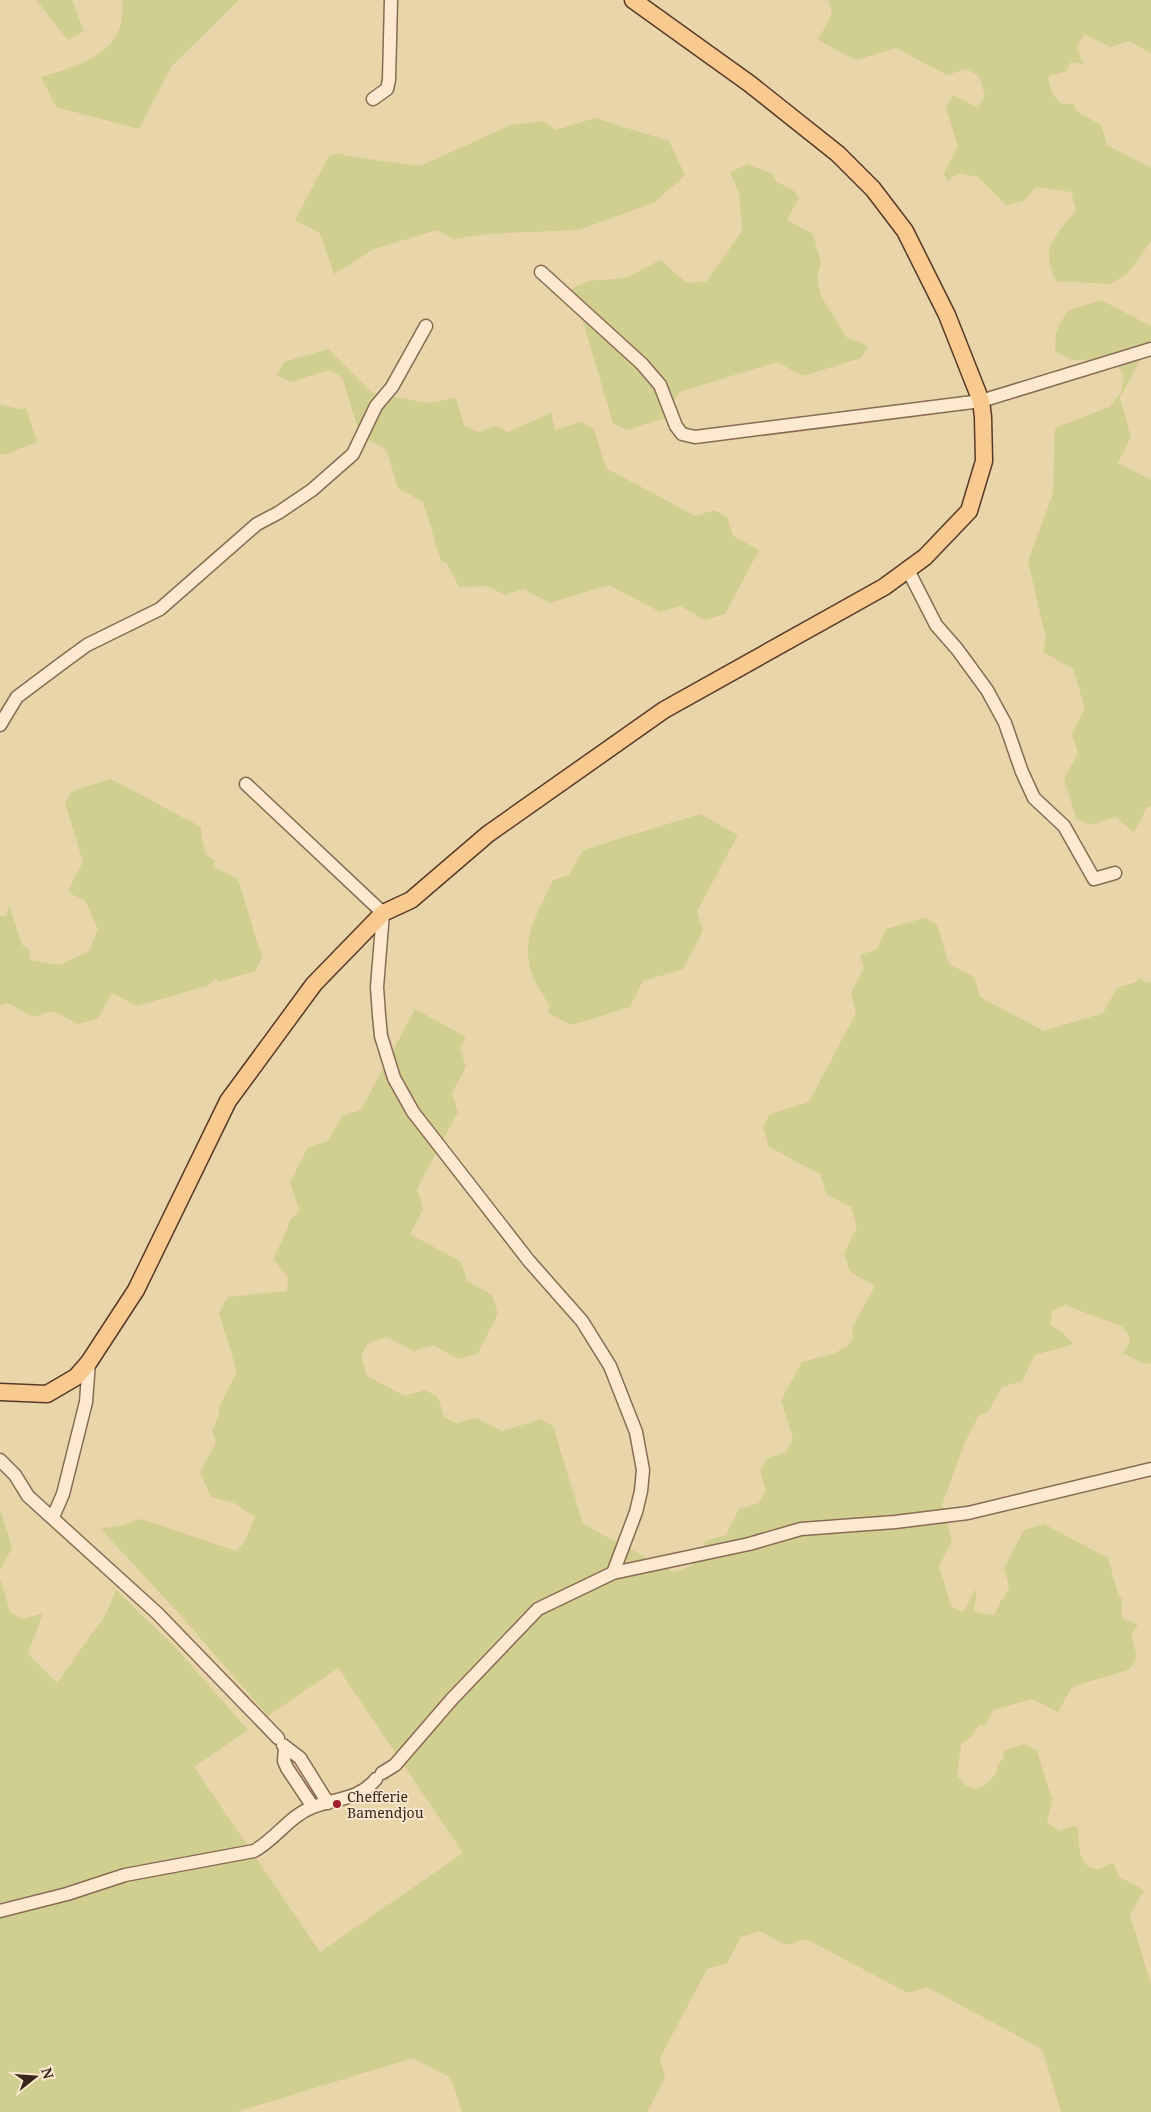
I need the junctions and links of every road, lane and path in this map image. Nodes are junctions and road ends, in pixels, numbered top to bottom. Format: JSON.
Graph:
{"nodes":[{"id":1,"x":391,"y":0,"type":"edge"},
{"id":2,"x":632,"y":0,"type":"edge"},
{"id":3,"x":649,"y":5,"type":"edge"},
{"id":4,"x":373,"y":99,"type":"dead end"},
{"id":5,"x":541,"y":272,"type":"dead end"},
{"id":6,"x":426,"y":326,"type":"dead end"},
{"id":7,"x":1151,"y":349,"type":"edge"},
{"id":8,"x":981,"y":400,"type":"junction"},
{"id":9,"x":908,"y":570,"type":"junction"},
{"id":10,"x":0,"y":725,"type":"edge"},
{"id":11,"x":246,"y":784,"type":"dead end"},
{"id":12,"x":1115,"y":873,"type":"dead end"},
{"id":13,"x":383,"y":913,"type":"junction"},
{"id":14,"x":89,"y":1362,"type":"junction"},
{"id":15,"x":0,"y":1392,"type":"edge"},
{"id":16,"x":0,"y":1460,"type":"edge"},
{"id":17,"x":1151,"y":1469,"type":"edge"},
{"id":18,"x":53,"y":1516,"type":"junction"},
{"id":19,"x":613,"y":1573,"type":"junction"},
{"id":20,"x":282,"y":1744,"type":"junction"},
{"id":21,"x":328,"y":1803,"type":"junction"},
{"id":22,"x":313,"y":1806,"type":"junction"},
{"id":23,"x":0,"y":1911,"type":"edge"}],
"edges":[{"from":1,"to":4,"type":"street"},
{"from":2,"to":3,"type":"main road"},
{"from":3,"to":8,"type":"main road"},
{"from":5,"to":8,"type":"street"},
{"from":6,"to":10,"type":"street"},
{"from":7,"to":8,"type":"street"},
{"from":8,"to":9,"type":"main road"},
{"from":9,"to":12,"type":"street"},
{"from":9,"to":13,"type":"main road"},
{"from":11,"to":13,"type":"street"},
{"from":13,"to":14,"type":"main road"},
{"from":13,"to":19,"type":"street"},
{"from":14,"to":15,"type":"main road"},
{"from":14,"to":18,"type":"street"},
{"from":16,"to":18,"type":"street"},
{"from":17,"to":19,"type":"street"},
{"from":18,"to":20,"type":"street"},
{"from":19,"to":21,"type":"street"},
{"from":20,"to":21,"type":"street"},
{"from":20,"to":22,"type":"street"},
{"from":21,"to":22,"type":"street"},
{"from":22,"to":23,"type":"street"}]}
